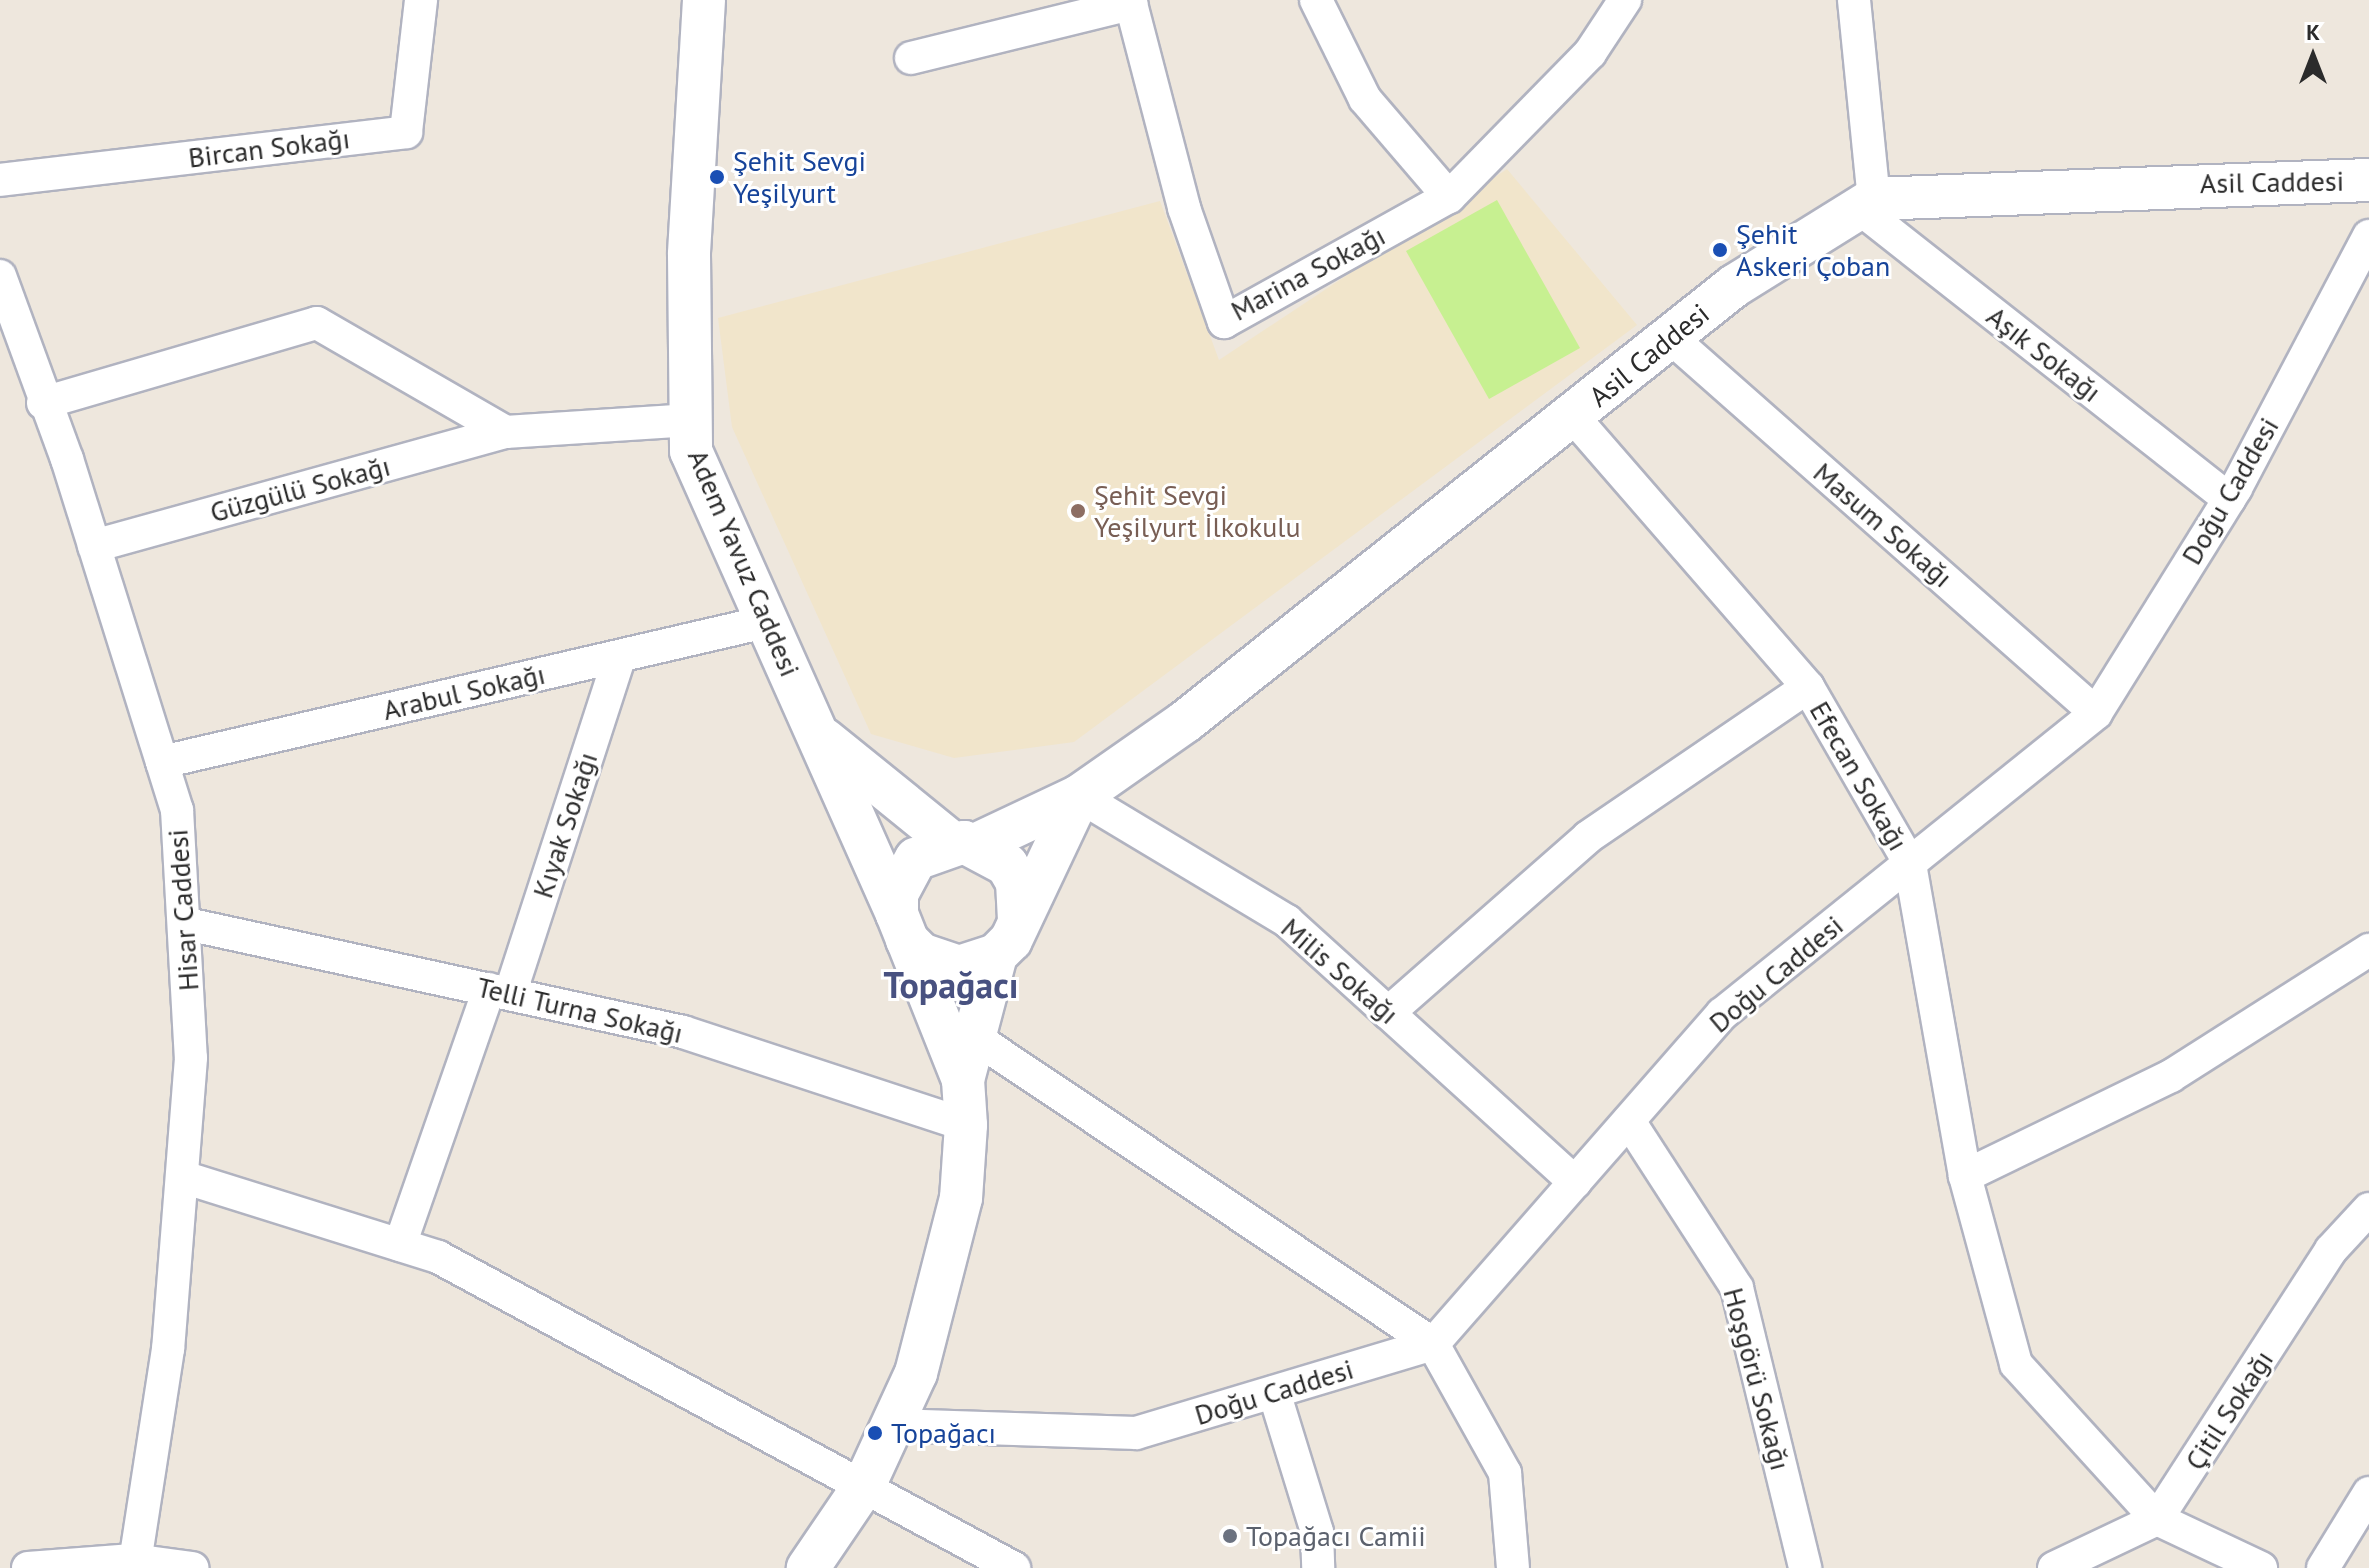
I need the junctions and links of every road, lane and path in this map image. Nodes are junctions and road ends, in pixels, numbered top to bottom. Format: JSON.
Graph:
{"nodes":[{"id":1,"x":421,"y":0,"type":"edge"},
{"id":2,"x":704,"y":0,"type":"edge"},
{"id":3,"x":1316,"y":0,"type":"edge"},
{"id":4,"x":1625,"y":0,"type":"edge"},
{"id":5,"x":1854,"y":0,"type":"edge"},
{"id":6,"x":1130,"y":2,"type":"edge"},
{"id":7,"x":911,"y":58,"type":"dead end"},
{"id":8,"x":0,"y":180,"type":"edge"},
{"id":9,"x":2369,"y":180,"type":"edge"},
{"id":10,"x":1449,"y":197,"type":"junction"},
{"id":11,"x":1866,"y":203,"type":"junction"},
{"id":12,"x":2369,"y":236,"type":"edge"},
{"id":13,"x":0,"y":276,"type":"edge"},
{"id":14,"x":1670,"y":337,"type":"junction"},
{"id":15,"x":43,"y":403,"type":"junction"},
{"id":16,"x":1573,"y":417,"type":"junction"},
{"id":17,"x":691,"y":420,"type":"junction"},
{"id":18,"x":506,"y":432,"type":"junction"},
{"id":19,"x":2229,"y":499,"type":"junction"},
{"id":20,"x":94,"y":546,"type":"junction"},
{"id":21,"x":765,"y":622,"type":"junction"},
{"id":22,"x":620,"y":656,"type":"junction"},
{"id":23,"x":1808,"y":687,"type":"junction"},
{"id":24,"x":2096,"y":713,"type":"junction"},
{"id":25,"x":821,"y":737,"type":"junction"},
{"id":26,"x":162,"y":762,"type":"junction"},
{"id":27,"x":1079,"y":796,"type":"junction"},
{"id":28,"x":963,"y":844,"type":"junction"},
{"id":29,"x":1910,"y":864,"type":"junction"},
{"id":30,"x":1019,"y":920,"type":"junction"},
{"id":31,"x":187,"y":924,"type":"junction"},
{"id":32,"x":902,"y":927,"type":"junction"},
{"id":33,"x":2369,"y":950,"type":"edge"},
{"id":34,"x":996,"y":955,"type":"junction"},
{"id":35,"x":499,"y":992,"type":"junction"},
{"id":36,"x":1388,"y":1013,"type":"junction"},
{"id":37,"x":974,"y":1037,"type":"junction"},
{"id":38,"x":963,"y":1080,"type":"junction"},
{"id":39,"x":1629,"y":1121,"type":"junction"},
{"id":40,"x":966,"y":1125,"type":"junction"},
{"id":41,"x":1965,"y":1176,"type":"junction"},
{"id":42,"x":183,"y":1177,"type":"junction"},
{"id":43,"x":1575,"y":1182,"type":"junction"},
{"id":44,"x":2369,"y":1209,"type":"edge"},
{"id":45,"x":400,"y":1245,"type":"junction"},
{"id":46,"x":1433,"y":1344,"type":"junction"},
{"id":47,"x":1274,"y":1392,"type":"junction"},
{"id":48,"x":893,"y":1425,"type":"junction"},
{"id":49,"x":865,"y":1484,"type":"junction"},
{"id":50,"x":2369,"y":1493,"type":"edge"},
{"id":51,"x":2157,"y":1519,"type":"junction"},
{"id":52,"x":133,"y":1564,"type":"edge"},
{"id":53,"x":28,"y":1568,"type":"edge"},
{"id":54,"x":192,"y":1568,"type":"edge"},
{"id":55,"x":808,"y":1568,"type":"edge"},
{"id":56,"x":1014,"y":1568,"type":"edge"},
{"id":57,"x":1318,"y":1568,"type":"edge"},
{"id":58,"x":1513,"y":1568,"type":"edge"},
{"id":59,"x":1805,"y":1568,"type":"edge"},
{"id":60,"x":2054,"y":1568,"type":"edge"},
{"id":61,"x":2261,"y":1568,"type":"edge"},
{"id":62,"x":2323,"y":1568,"type":"edge"}],
"edges":[{"from":1,"to":8,"type":"street","name":"Bircan Sokağı"},
{"from":2,"to":17,"type":"street","name":"Adem Yavuz Caddesi"},
{"from":3,"to":10,"type":"street"},
{"from":4,"to":10,"type":"street","name":"Marina Sokağı"},
{"from":5,"to":11,"type":"street"},
{"from":6,"to":7,"type":"street","name":"Marina Sokağı"},
{"from":6,"to":10,"type":"street","name":"Marina Sokağı"},
{"from":9,"to":11,"type":"street","name":"Asil Caddesi"},
{"from":11,"to":14,"type":"street","name":"Asil Caddesi"},
{"from":11,"to":19,"type":"street","name":"Aşık Sokağı"},
{"from":12,"to":19,"type":"street","name":"Doğu Caddesi"},
{"from":13,"to":15,"type":"street","name":"Hisar Caddesi"},
{"from":14,"to":16,"type":"street","name":"Asil Caddesi"},
{"from":14,"to":24,"type":"street","name":"Masum Sokağı"},
{"from":15,"to":18,"type":"street"},
{"from":15,"to":20,"type":"street","name":"Hisar Caddesi"},
{"from":16,"to":23,"type":"street","name":"Efecan Sokağı"},
{"from":16,"to":27,"type":"street","name":"Asil Caddesi"},
{"from":17,"to":18,"type":"street","name":"Güzgülü Sokağı"},
{"from":17,"to":21,"type":"street","name":"Adem Yavuz Caddesi"},
{"from":18,"to":20,"type":"street","name":"Güzgülü Sokağı"},
{"from":19,"to":24,"type":"street","name":"Doğu Caddesi"},
{"from":20,"to":26,"type":"street","name":"Hisar Caddesi"},
{"from":21,"to":22,"type":"street","name":"Arabul Sokağı"},
{"from":21,"to":25,"type":"street","name":"Adem Yavuz Caddesi"},
{"from":22,"to":26,"type":"street","name":"Arabul Sokağı"},
{"from":22,"to":35,"type":"street","name":"Kıyak Sokağı"},
{"from":23,"to":29,"type":"street","name":"Efecan Sokağı"},
{"from":23,"to":36,"type":"street"},
{"from":24,"to":29,"type":"street","name":"Doğu Caddesi"},
{"from":25,"to":28,"type":"street","name":"Adem Yavuz Caddesi"},
{"from":25,"to":32,"type":"street","name":"Adem Yavuz Caddesi"},
{"from":26,"to":31,"type":"street","name":"Hisar Caddesi"},
{"from":27,"to":28,"type":"street","name":"Asil Caddesi"},
{"from":27,"to":30,"type":"street","name":"Asil Caddesi"},
{"from":27,"to":36,"type":"street","name":"Milis Sokağı"},
{"from":28,"to":30,"type":"street"},
{"from":28,"to":32,"type":"street"},
{"from":29,"to":39,"type":"street","name":"Doğu Caddesi"},
{"from":29,"to":41,"type":"street","name":"Efecan Sokağı"},
{"from":30,"to":34,"type":"street","name":"Adem Yavuz Caddesi"},
{"from":31,"to":35,"type":"street","name":"Telli Turna Sokağı"},
{"from":31,"to":42,"type":"street","name":"Hisar Caddesi"},
{"from":32,"to":34,"type":"street"},
{"from":32,"to":38,"type":"street","name":"Adem Yavuz Caddesi"},
{"from":33,"to":41,"type":"street"},
{"from":34,"to":37,"type":"street","name":"Adem Yavuz Caddesi"},
{"from":35,"to":40,"type":"street","name":"Telli Turna Sokağı"},
{"from":35,"to":45,"type":"street","name":"Kıyak Sokağı"},
{"from":36,"to":43,"type":"street","name":"Milis Sokağı"},
{"from":37,"to":38,"type":"street","name":"Adem Yavuz Caddesi"},
{"from":37,"to":46,"type":"street"},
{"from":38,"to":40,"type":"street","name":"Adem Yavuz Caddesi"},
{"from":39,"to":43,"type":"street","name":"Doğu Caddesi"},
{"from":39,"to":59,"type":"street","name":"Hoşgörü Sokağı"},
{"from":40,"to":48,"type":"street","name":"Adem Yavuz Caddesi"},
{"from":41,"to":51,"type":"street","name":"Efecan Sokağı"},
{"from":42,"to":45,"type":"street"},
{"from":42,"to":52,"type":"street","name":"Hisar Caddesi"},
{"from":43,"to":46,"type":"street","name":"Doğu Caddesi"},
{"from":44,"to":51,"type":"street","name":"Çitil Sokağı"},
{"from":45,"to":49,"type":"street"},
{"from":46,"to":47,"type":"street","name":"Doğu Caddesi"},
{"from":46,"to":58,"type":"street"},
{"from":47,"to":48,"type":"street","name":"Doğu Caddesi"},
{"from":47,"to":57,"type":"street"},
{"from":48,"to":49,"type":"street","name":"Adem Yavuz Caddesi"},
{"from":49,"to":55,"type":"street","name":"Adem Yavuz Caddesi"},
{"from":49,"to":56,"type":"street"},
{"from":50,"to":62,"type":"street"},
{"from":51,"to":60,"type":"street"},
{"from":51,"to":61,"type":"street"},
{"from":52,"to":53,"type":"street"},
{"from":52,"to":54,"type":"street"}]}
